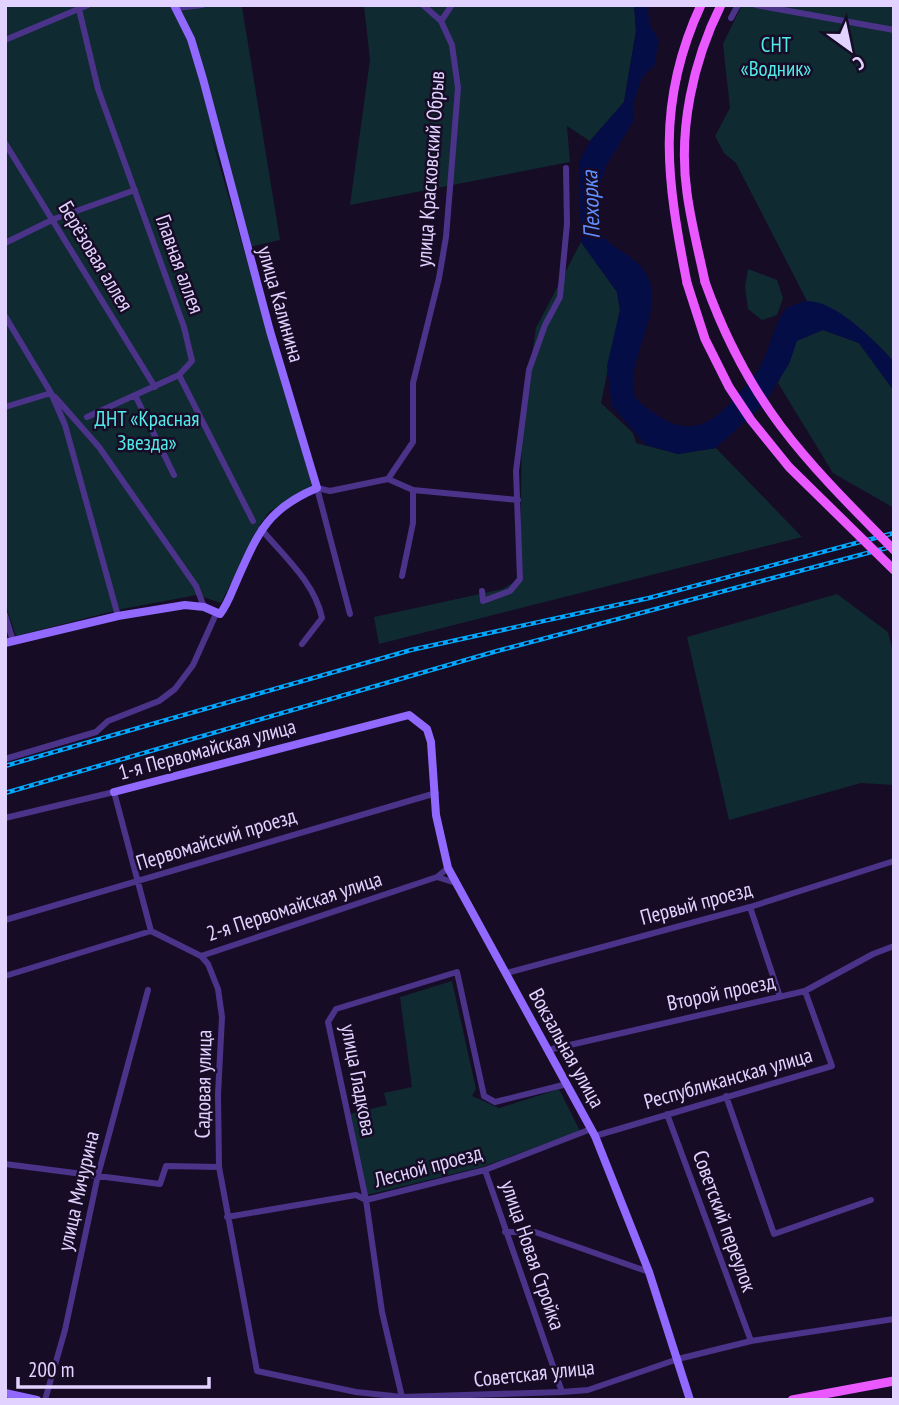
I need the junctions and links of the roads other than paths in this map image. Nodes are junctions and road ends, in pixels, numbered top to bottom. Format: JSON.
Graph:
{"nodes":[{"id":1,"x":88,"y":5,"type":"edge"},
{"id":2,"x":202,"y":5,"type":"edge"},
{"id":3,"x":423,"y":5,"type":"edge"},
{"id":4,"x":452,"y":5,"type":"edge"},
{"id":5,"x":701,"y":5,"type":"edge"},
{"id":6,"x":721,"y":5,"type":"edge"},
{"id":7,"x":738,"y":5,"type":"edge"},
{"id":8,"x":756,"y":5,"type":"edge"},
{"id":9,"x":79,"y":7,"type":"edge"},
{"id":10,"x":175,"y":7,"type":"edge"},
{"id":11,"x":732,"y":18,"type":"dead end"},
{"id":12,"x":441,"y":21,"type":"junction"},
{"id":13,"x":894,"y":30,"type":"edge"},
{"id":14,"x":5,"y":40,"type":"edge"},
{"id":15,"x":5,"y":143,"type":"edge"},
{"id":16,"x":566,"y":169,"type":"dead end"},
{"id":17,"x":135,"y":191,"type":"junction"},
{"id":18,"x":54,"y":219,"type":"junction"},
{"id":19,"x":5,"y":243,"type":"edge"},
{"id":20,"x":5,"y":317,"type":"edge"},
{"id":21,"x":179,"y":375,"type":"junction"},
{"id":22,"x":155,"y":387,"type":"junction"},
{"id":23,"x":51,"y":393,"type":"junction"},
{"id":24,"x":135,"y":395,"type":"junction"},
{"id":25,"x":5,"y":407,"type":"edge"},
{"id":26,"x":87,"y":417,"type":"dead end"},
{"id":27,"x":174,"y":475,"type":"dead end"},
{"id":28,"x":388,"y":479,"type":"junction"},
{"id":29,"x":317,"y":488,"type":"junction"},
{"id":30,"x":413,"y":490,"type":"junction"},
{"id":31,"x":518,"y":500,"type":"junction"},
{"id":32,"x":253,"y":522,"type":"dead end"},
{"id":33,"x":261,"y":528,"type":"junction"},
{"id":34,"x":894,"y":550,"type":"edge"},
{"id":35,"x":894,"y":570,"type":"edge"},
{"id":36,"x":402,"y":576,"type":"dead end"},
{"id":37,"x":482,"y":591,"type":"dead end"},
{"id":38,"x":204,"y":607,"type":"junction"},
{"id":39,"x":216,"y":614,"type":"junction"},
{"id":40,"x":350,"y":614,"type":"dead end"},
{"id":41,"x":5,"y":615,"type":"edge"},
{"id":42,"x":118,"y":616,"type":"junction"},
{"id":43,"x":9,"y":642,"type":"edge"},
{"id":44,"x":302,"y":644,"type":"dead end"},
{"id":45,"x":417,"y":719,"type":"joint"},
{"id":46,"x":5,"y":759,"type":"edge"},
{"id":47,"x":114,"y":792,"type":"junction"},
{"id":48,"x":436,"y":793,"type":"junction"},
{"id":49,"x":5,"y":818,"type":"edge"},
{"id":50,"x":894,"y":861,"type":"edge"},
{"id":51,"x":448,"y":868,"type":"junction"},
{"id":52,"x":437,"y":877,"type":"junction"},
{"id":53,"x":138,"y":880,"type":"junction"},
{"id":54,"x":456,"y":883,"type":"junction"},
{"id":55,"x":750,"y":907,"type":"junction"},
{"id":56,"x":5,"y":920,"type":"edge"},
{"id":57,"x":151,"y":931,"type":"junction"},
{"id":58,"x":894,"y":946,"type":"edge"},
{"id":59,"x":201,"y":956,"type":"junction"},
{"id":60,"x":507,"y":973,"type":"junction"},
{"id":61,"x":5,"y":976,"type":"edge"},
{"id":62,"x":148,"y":990,"type":"dead end"},
{"id":63,"x":805,"y":990,"type":"junction"},
{"id":64,"x":780,"y":997,"type":"junction"},
{"id":65,"x":548,"y":1051,"type":"junction"},
{"id":66,"x":567,"y":1084,"type":"junction"},
{"id":67,"x":726,"y":1096,"type":"junction"},
{"id":68,"x":667,"y":1114,"type":"junction"},
{"id":69,"x":593,"y":1133,"type":"junction"},
{"id":70,"x":5,"y":1164,"type":"edge"},
{"id":71,"x":219,"y":1167,"type":"junction"},
{"id":72,"x":485,"y":1170,"type":"junction"},
{"id":73,"x":98,"y":1175,"type":"junction"},
{"id":74,"x":366,"y":1200,"type":"junction"},
{"id":75,"x":871,"y":1200,"type":"dead end"},
{"id":76,"x":228,"y":1217,"type":"junction"},
{"id":77,"x":505,"y":1232,"type":"junction"},
{"id":78,"x":649,"y":1272,"type":"junction"},
{"id":79,"x":894,"y":1318,"type":"edge"},
{"id":80,"x":751,"y":1341,"type":"junction"},
{"id":81,"x":679,"y":1359,"type":"junction"},
{"id":82,"x":257,"y":1371,"type":"joint"},
{"id":83,"x":894,"y":1381,"type":"edge"},
{"id":84,"x":562,"y":1392,"type":"junction"},
{"id":85,"x":5,"y":1393,"type":"edge"},
{"id":86,"x":357,"y":1396,"type":"edge"},
{"id":87,"x":402,"y":1397,"type":"junction"},
{"id":88,"x":810,"y":1398,"type":"edge"},
{"id":89,"x":37,"y":1400,"type":"edge"},
{"id":90,"x":45,"y":1400,"type":"edge"},
{"id":91,"x":690,"y":1400,"type":"edge"},
{"id":92,"x":792,"y":1400,"type":"edge"}],
"edges":[{"from":1,"to":9,"type":"street"},
{"from":2,"to":10,"type":"street"},
{"from":3,"to":12,"type":"street","name":"улица Красковский Обрыв"},
{"from":4,"to":12,"type":"street"},
{"from":5,"to":35,"type":"main road","bridge":true},
{"from":6,"to":34,"type":"main road","bridge":true},
{"from":7,"to":11,"type":"street"},
{"from":8,"to":13,"type":"street"},
{"from":9,"to":14,"type":"street"},
{"from":9,"to":17,"type":"street","name":"Главная аллея"},
{"from":10,"to":29,"type":"street","name":"улица Калинина"},
{"from":12,"to":28,"type":"street","name":"улица Красковский Обрыв"},
{"from":15,"to":18,"type":"street","name":"Берёзовая аллея"},
{"from":16,"to":31,"type":"street"},
{"from":17,"to":18,"type":"street"},
{"from":17,"to":21,"type":"street","name":"Главная аллея"},
{"from":18,"to":19,"type":"street"},
{"from":18,"to":22,"type":"street","name":"Берёзовая аллея"},
{"from":20,"to":23,"type":"street"},
{"from":21,"to":22,"type":"street"},
{"from":21,"to":32,"type":"street"},
{"from":22,"to":24,"type":"street"},
{"from":23,"to":25,"type":"street"},
{"from":23,"to":38,"type":"street"},
{"from":23,"to":42,"type":"street"},
{"from":24,"to":26,"type":"street"},
{"from":24,"to":27,"type":"street"},
{"from":28,"to":29,"type":"street"},
{"from":28,"to":30,"type":"street"},
{"from":29,"to":33,"type":"street"},
{"from":29,"to":40,"type":"street","name":"улица Калинина"},
{"from":30,"to":31,"type":"street"},
{"from":30,"to":36,"type":"street"},
{"from":31,"to":37,"type":"street"},
{"from":33,"to":39,"type":"street"},
{"from":33,"to":44,"type":"street"},
{"from":38,"to":39,"type":"street"},
{"from":38,"to":42,"type":"street"},
{"from":39,"to":46,"type":"street"},
{"from":41,"to":43,"type":"street"},
{"from":42,"to":43,"type":"street"},
{"from":45,"to":47,"type":"street","name":"1-я Первомайская улица"},
{"from":45,"to":48,"type":"street","name":"Вокзальная улица"},
{"from":47,"to":49,"type":"street","name":"1-я Первомайская улица"},
{"from":47,"to":53,"type":"street"},
{"from":48,"to":51,"type":"street","name":"Вокзальная улица"},
{"from":48,"to":53,"type":"street","name":"Первомайский проезд"},
{"from":50,"to":55,"type":"street","name":"Первый проезд"},
{"from":51,"to":52,"type":"street","name":"2-я Первомайская улица"},
{"from":51,"to":54,"type":"street","name":"Вокзальная улица"},
{"from":52,"to":54,"type":"street"},
{"from":52,"to":59,"type":"street","name":"2-я Первомайская улица"},
{"from":53,"to":56,"type":"street","name":"Первомайский проезд"},
{"from":53,"to":57,"type":"street"},
{"from":54,"to":60,"type":"street","name":"Вокзальная улица"},
{"from":55,"to":60,"type":"street","name":"Первый проезд"},
{"from":55,"to":64,"type":"street"},
{"from":57,"to":59,"type":"street","name":"2-я Первомайская улица"},
{"from":57,"to":61,"type":"street"},
{"from":58,"to":63,"type":"street","name":"Второй проезд"},
{"from":59,"to":71,"type":"street","name":"Садовая улица"},
{"from":60,"to":65,"type":"street","name":"Вокзальная улица"},
{"from":62,"to":73,"type":"street","name":"улица Мичурина"},
{"from":63,"to":64,"type":"street","name":"Второй проезд"},
{"from":63,"to":67,"type":"street","name":"Республиканская улица"},
{"from":64,"to":65,"type":"street","name":"Второй проезд"},
{"from":65,"to":66,"type":"street","name":"Вокзальная улица"},
{"from":66,"to":69,"type":"street","name":"Вокзальная улица"},
{"from":66,"to":74,"type":"street","name":"улица Гладкова"},
{"from":67,"to":68,"type":"street","name":"Республиканская улица"},
{"from":67,"to":75,"type":"street"},
{"from":68,"to":69,"type":"street","name":"Республиканская улица"},
{"from":68,"to":80,"type":"street","name":"Советский переулок"},
{"from":69,"to":72,"type":"street","name":"Лесной проезд"},
{"from":69,"to":78,"type":"street","name":"Вокзальная улица"},
{"from":70,"to":73,"type":"street"},
{"from":71,"to":73,"type":"street"},
{"from":71,"to":76,"type":"street","name":"Садовая улица"},
{"from":72,"to":74,"type":"street","name":"Лесной проезд"},
{"from":72,"to":77,"type":"street","name":"улица Новая Стройка"},
{"from":73,"to":90,"type":"street","name":"улица Мичурина"},
{"from":74,"to":76,"type":"street","name":"Лесной проезд"},
{"from":74,"to":87,"type":"street"},
{"from":76,"to":82,"type":"street","name":"Садовая улица"},
{"from":77,"to":78,"type":"street"},
{"from":77,"to":84,"type":"street","name":"улица Новая Стройка"},
{"from":78,"to":81,"type":"street","name":"Вокзальная улица"},
{"from":79,"to":80,"type":"street","name":"Советская улица"},
{"from":80,"to":81,"type":"street","name":"Советская улица"},
{"from":81,"to":84,"type":"street","name":"Советская улица"},
{"from":81,"to":91,"type":"street","name":"Вокзальная улица"},
{"from":82,"to":86,"type":"street","name":"Советская улица"},
{"from":83,"to":88,"type":"main road"},
{"from":84,"to":87,"type":"street","name":"Советская улица"},
{"from":85,"to":89,"type":"street"},
{"from":86,"to":87,"type":"street","name":"Советская улица"},
{"from":88,"to":92,"type":"main road"}]}
